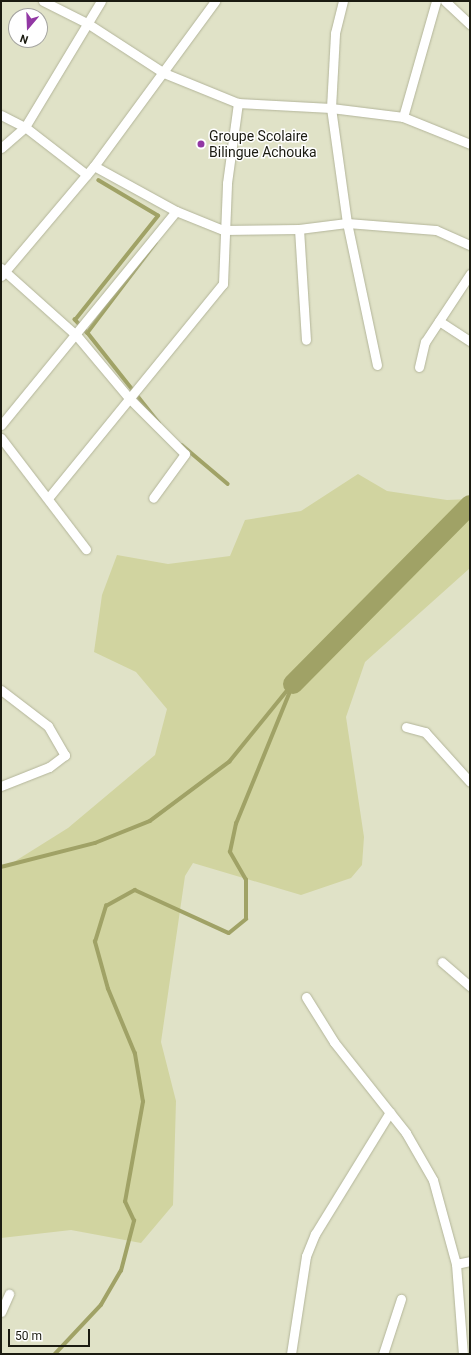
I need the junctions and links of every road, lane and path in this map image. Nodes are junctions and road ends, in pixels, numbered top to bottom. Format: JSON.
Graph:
{"nodes":[{"id":1,"x":43,"y":1,"type":"edge"},
{"id":2,"x":101,"y":1,"type":"edge"},
{"id":3,"x":215,"y":1,"type":"edge"},
{"id":4,"x":343,"y":1,"type":"edge"},
{"id":5,"x":436,"y":1,"type":"edge"},
{"id":6,"x":445,"y":1,"type":"edge"},
{"id":7,"x":87,"y":22,"type":"junction"},
{"id":8,"x":470,"y":24,"type":"edge"},
{"id":9,"x":164,"y":73,"type":"junction"},
{"id":10,"x":238,"y":103,"type":"junction"},
{"id":11,"x":331,"y":108,"type":"junction"},
{"id":12,"x":1,"y":115,"type":"edge"},
{"id":13,"x":403,"y":117,"type":"junction"},
{"id":14,"x":25,"y":127,"type":"junction"},
{"id":15,"x":470,"y":144,"type":"edge"},
{"id":16,"x":1,"y":148,"type":"edge"},
{"id":17,"x":94,"y":166,"type":"junction"},
{"id":18,"x":87,"y":175,"type":"junction"},
{"id":19,"x":176,"y":211,"type":"junction"},
{"id":20,"x":347,"y":223,"type":"junction"},
{"id":21,"x":299,"y":229,"type":"junction"},
{"id":22,"x":223,"y":230,"type":"junction"},
{"id":23,"x":470,"y":245,"type":"edge"},
{"id":24,"x":2,"y":272,"type":"edge"},
{"id":25,"x":470,"y":274,"type":"edge"},
{"id":26,"x":439,"y":321,"type":"junction"},
{"id":27,"x":77,"y":336,"type":"junction"},
{"id":28,"x":306,"y":340,"type":"dead end"},
{"id":29,"x":470,"y":341,"type":"edge"},
{"id":30,"x":377,"y":365,"type":"dead end"},
{"id":31,"x":419,"y":367,"type":"dead end"},
{"id":32,"x":129,"y":398,"type":"junction"},
{"id":33,"x":1,"y":425,"type":"edge"},
{"id":34,"x":1,"y":438,"type":"edge"},
{"id":35,"x":49,"y":497,"type":"junction"},
{"id":36,"x":153,"y":498,"type":"dead end"},
{"id":37,"x":86,"y":549,"type":"dead end"},
{"id":38,"x":1,"y":690,"type":"edge"},
{"id":39,"x":406,"y":727,"type":"dead end"},
{"id":40,"x":470,"y":782,"type":"edge"},
{"id":41,"x":1,"y":786,"type":"edge"},
{"id":42,"x":442,"y":962,"type":"dead end"},
{"id":43,"x":470,"y":986,"type":"edge"},
{"id":44,"x":306,"y":997,"type":"dead end"},
{"id":45,"x":390,"y":1112,"type":"junction"},
{"id":46,"x":470,"y":1261,"type":"edge"},
{"id":47,"x":456,"y":1264,"type":"junction"},
{"id":48,"x":9,"y":1294,"type":"dead end"},
{"id":49,"x":401,"y":1299,"type":"dead end"},
{"id":50,"x":1,"y":1312,"type":"edge"},
{"id":51,"x":467,"y":1339,"type":"edge"},
{"id":52,"x":291,"y":1354,"type":"edge"},
{"id":53,"x":383,"y":1354,"type":"edge"},
{"id":54,"x":463,"y":1354,"type":"edge"}],
"edges":[{"from":1,"to":7,"type":"street"},
{"from":2,"to":7,"type":"street"},
{"from":3,"to":9,"type":"street"},
{"from":4,"to":11,"type":"street"},
{"from":5,"to":13,"type":"street"},
{"from":6,"to":8,"type":"street"},
{"from":7,"to":9,"type":"street"},
{"from":7,"to":14,"type":"street"},
{"from":9,"to":10,"type":"street"},
{"from":9,"to":17,"type":"street"},
{"from":10,"to":11,"type":"street"},
{"from":10,"to":22,"type":"street"},
{"from":11,"to":13,"type":"street"},
{"from":11,"to":20,"type":"street"},
{"from":12,"to":14,"type":"street"},
{"from":13,"to":15,"type":"street"},
{"from":14,"to":16,"type":"street"},
{"from":14,"to":18,"type":"street"},
{"from":17,"to":18,"type":"street"},
{"from":17,"to":19,"type":"street"},
{"from":18,"to":24,"type":"street"},
{"from":19,"to":22,"type":"street"},
{"from":19,"to":27,"type":"street"},
{"from":20,"to":21,"type":"street"},
{"from":20,"to":23,"type":"street"},
{"from":20,"to":30,"type":"street"},
{"from":21,"to":22,"type":"street"},
{"from":21,"to":28,"type":"street"},
{"from":22,"to":32,"type":"street"},
{"from":24,"to":27,"type":"street"},
{"from":25,"to":26,"type":"street"},
{"from":26,"to":29,"type":"street"},
{"from":26,"to":31,"type":"street"},
{"from":27,"to":32,"type":"street"},
{"from":27,"to":33,"type":"street"},
{"from":32,"to":35,"type":"street"},
{"from":32,"to":36,"type":"street"},
{"from":34,"to":35,"type":"street"},
{"from":35,"to":37,"type":"street"},
{"from":38,"to":41,"type":"street"},
{"from":39,"to":40,"type":"street"},
{"from":42,"to":43,"type":"street"},
{"from":44,"to":45,"type":"street"},
{"from":45,"to":47,"type":"street"},
{"from":45,"to":52,"type":"street"},
{"from":46,"to":47,"type":"street"},
{"from":47,"to":51,"type":"street"},
{"from":48,"to":50,"type":"street"},
{"from":49,"to":53,"type":"street"},
{"from":51,"to":54,"type":"street"}]}
